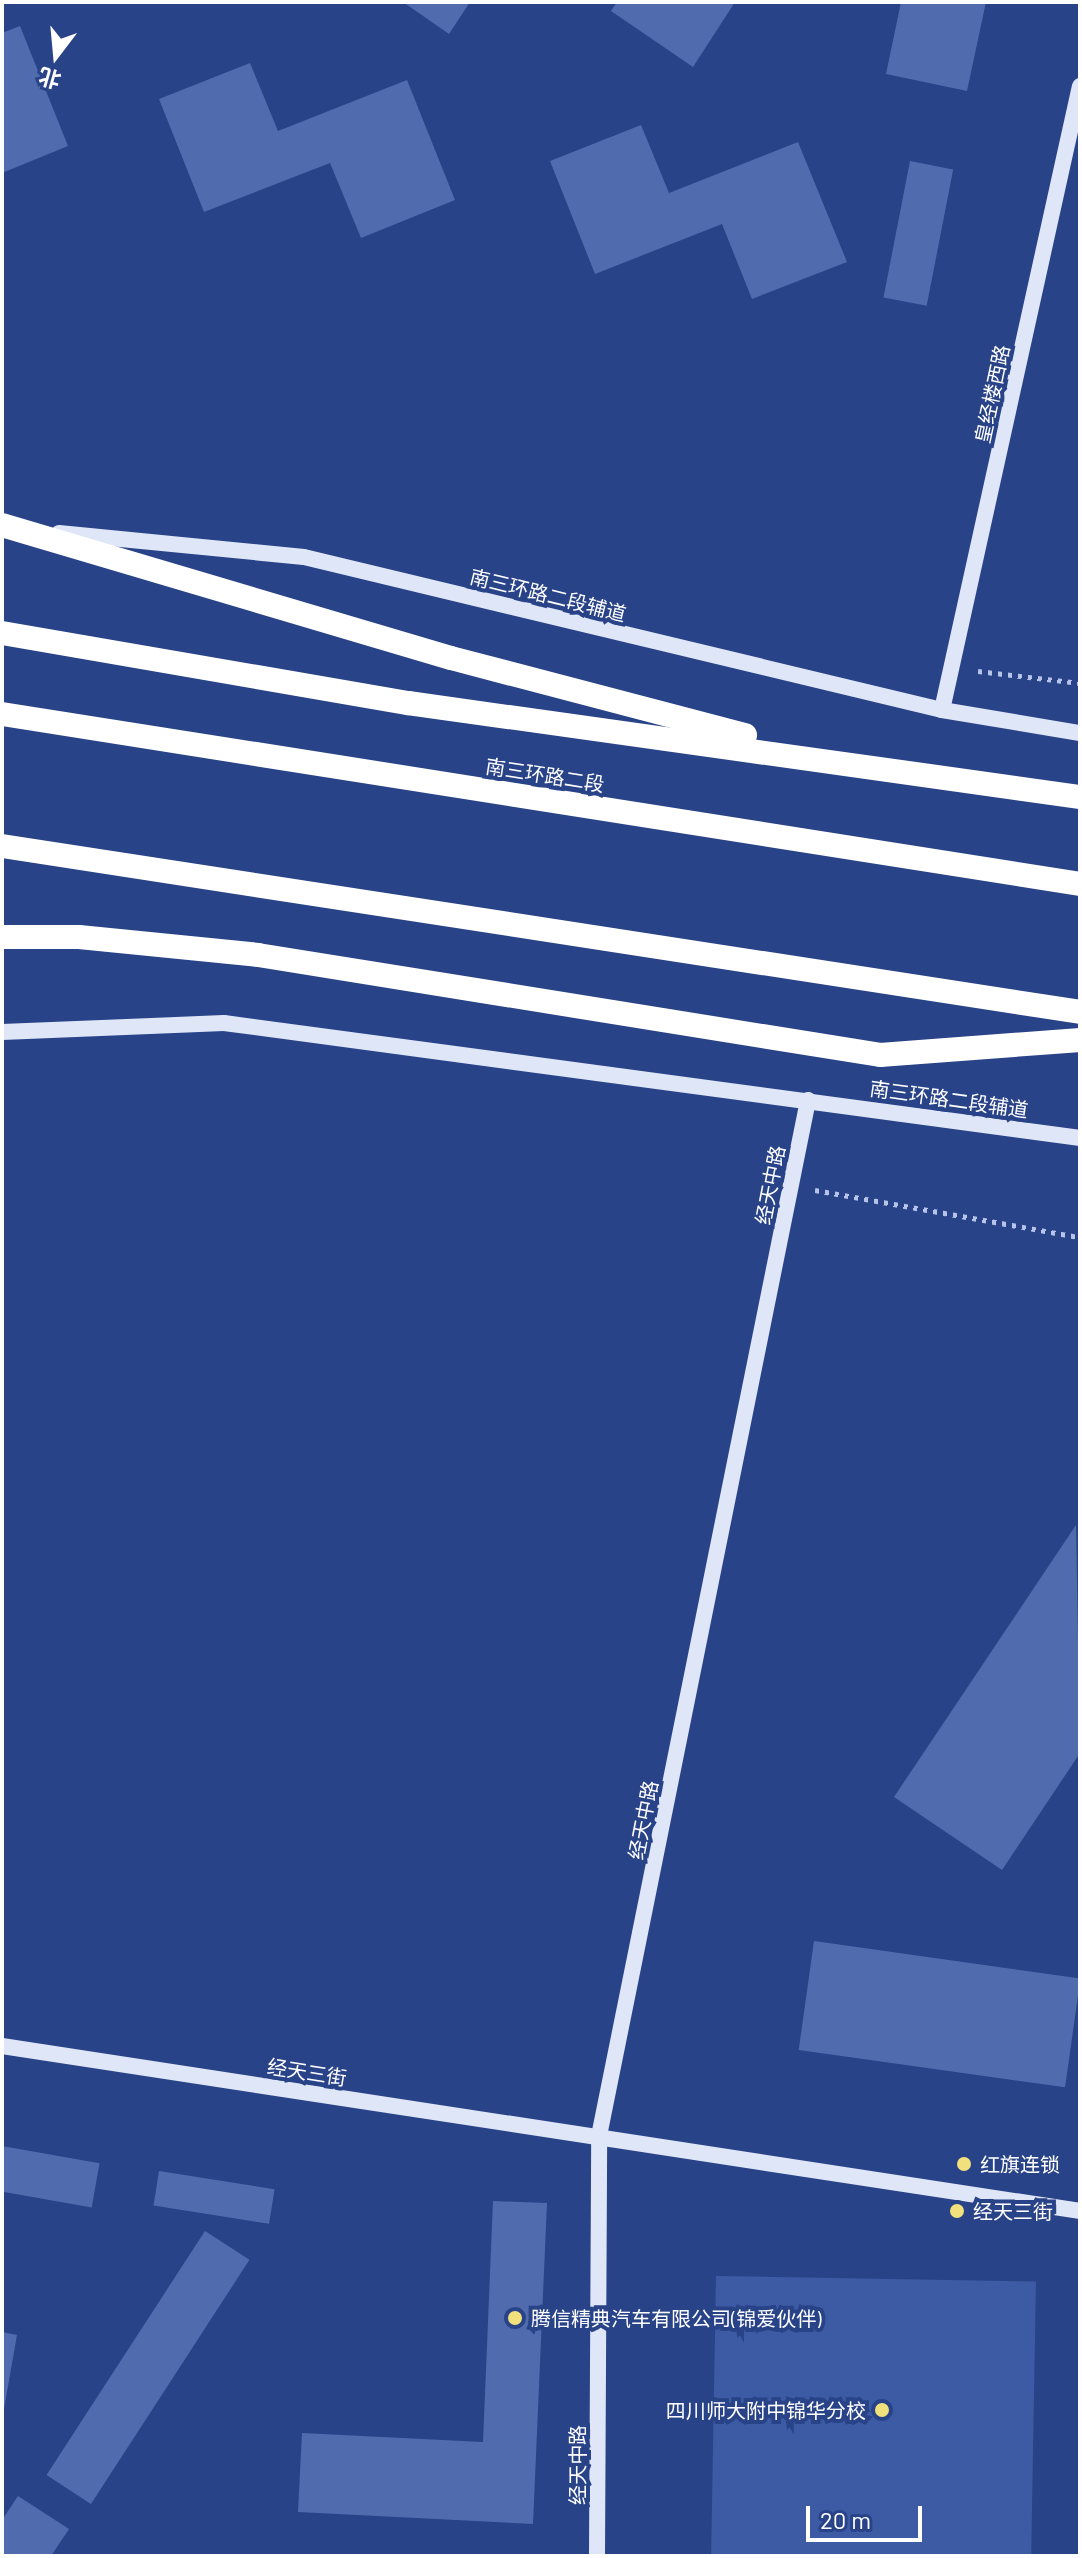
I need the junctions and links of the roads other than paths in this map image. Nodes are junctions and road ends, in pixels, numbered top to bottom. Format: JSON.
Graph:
{"nodes":[{"id":1,"x":1080,"y":86,"type":"edge"},
{"id":2,"x":2,"y":527,"type":"edge"},
{"id":3,"x":2,"y":633,"type":"edge"},
{"id":4,"x":942,"y":710,"type":"junction"},
{"id":5,"x":2,"y":714,"type":"edge"},
{"id":6,"x":1080,"y":733,"type":"edge"},
{"id":7,"x":852,"y":763,"type":"junction"},
{"id":8,"x":1080,"y":797,"type":"edge"},
{"id":9,"x":2,"y":846,"type":"edge"},
{"id":10,"x":1080,"y":884,"type":"edge"},
{"id":11,"x":2,"y":937,"type":"edge"},
{"id":12,"x":1080,"y":1012,"type":"edge"},
{"id":13,"x":2,"y":1032,"type":"edge"},
{"id":14,"x":1080,"y":1040,"type":"edge"},
{"id":15,"x":808,"y":1100,"type":"junction"},
{"id":16,"x":1080,"y":1138,"type":"edge"},
{"id":17,"x":2,"y":2046,"type":"edge"},
{"id":18,"x":599,"y":2136,"type":"junction"},
{"id":19,"x":1080,"y":2211,"type":"edge"},
{"id":20,"x":597,"y":2556,"type":"edge"}],
"edges":[{"from":1,"to":4,"type":"street","name":"皇经楼西路"},
{"from":2,"to":4,"type":"street","name":"南三环路二段辅道"},
{"from":2,"to":7,"type":"highway","bridge":true},
{"from":3,"to":7,"type":"highway"},
{"from":4,"to":6,"type":"street","name":"南三环路二段辅道"},
{"from":5,"to":10,"type":"highway","name":"南三环路二段"},
{"from":7,"to":8,"type":"highway"},
{"from":9,"to":12,"type":"highway"},
{"from":11,"to":14,"type":"highway"},
{"from":13,"to":15,"type":"street","name":"南三环路二段辅道"},
{"from":15,"to":16,"type":"street","name":"南三环路二段辅道"},
{"from":15,"to":18,"type":"street","name":"经天中路"},
{"from":17,"to":18,"type":"street","name":"经天三街"},
{"from":18,"to":19,"type":"street","name":"经天三街"},
{"from":18,"to":20,"type":"street","name":"经天中路"}]}
